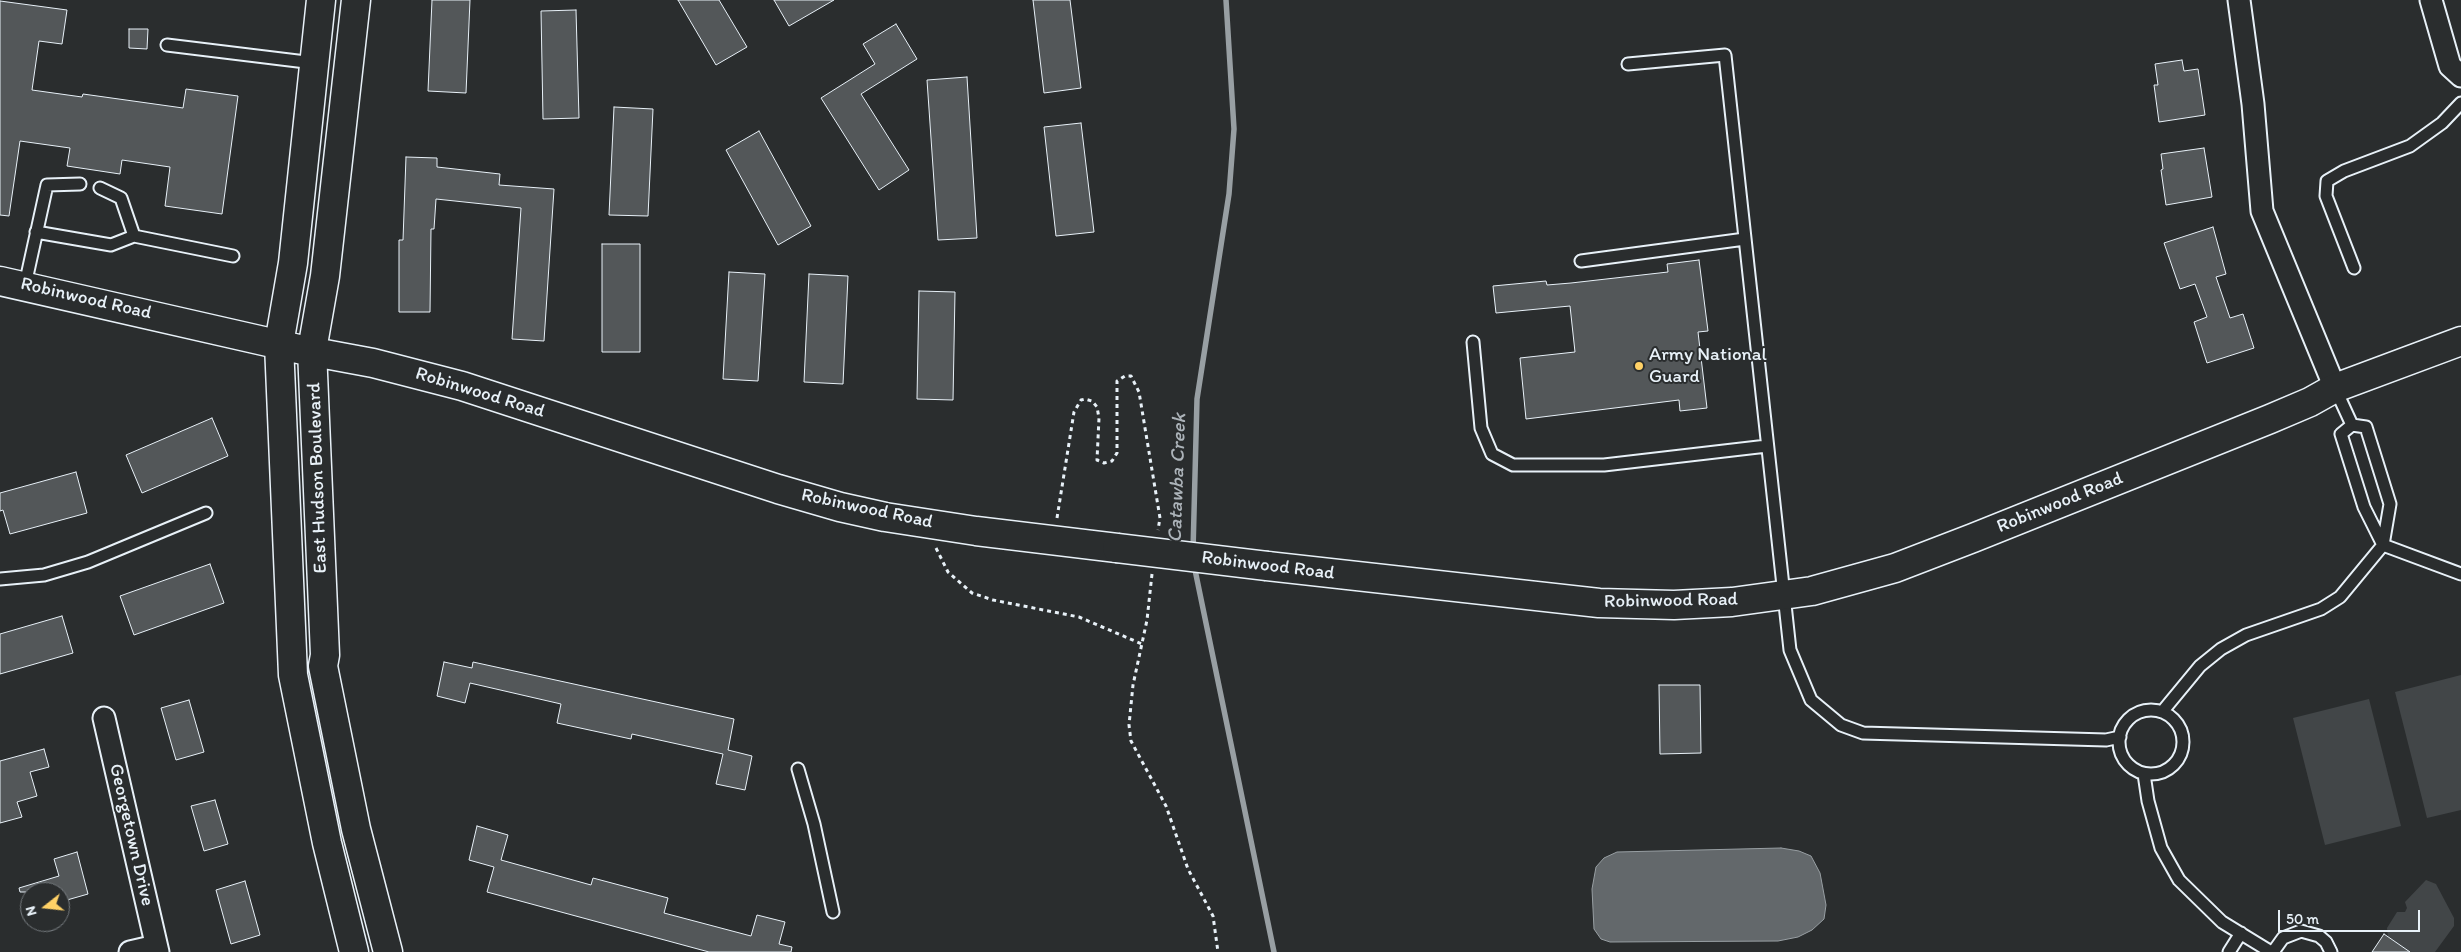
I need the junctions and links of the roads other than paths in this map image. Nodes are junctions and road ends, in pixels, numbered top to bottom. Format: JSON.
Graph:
{"nodes":[{"id":1,"x":321,"y":0,"type":"edge"},
{"id":2,"x":356,"y":0,"type":"edge"},
{"id":3,"x":2239,"y":0,"type":"edge"},
{"id":4,"x":2431,"y":0,"type":"edge"},
{"id":5,"x":168,"y":45,"type":"dead end"},
{"id":6,"x":314,"y":63,"type":"junction"},
{"id":7,"x":1628,"y":64,"type":"dead end"},
{"id":8,"x":2461,"y":76,"type":"edge"},
{"id":9,"x":2461,"y":103,"type":"edge"},
{"id":10,"x":80,"y":184,"type":"dead end"},
{"id":11,"x":100,"y":188,"type":"dead end"},
{"id":12,"x":36,"y":232,"type":"junction"},
{"id":13,"x":134,"y":236,"type":"junction"},
{"id":14,"x":1745,"y":239,"type":"junction"},
{"id":15,"x":232,"y":256,"type":"dead end"},
{"id":16,"x":1581,"y":261,"type":"dead end"},
{"id":17,"x":2354,"y":268,"type":"dead end"},
{"id":18,"x":12,"y":283,"type":"edge"},
{"id":19,"x":2461,"y":341,"type":"edge"},
{"id":20,"x":1473,"y":342,"type":"dead end"},
{"id":21,"x":279,"y":344,"type":"junction"},
{"id":22,"x":312,"y":350,"type":"junction"},
{"id":23,"x":2335,"y":388,"type":"junction"},
{"id":24,"x":2352,"y":425,"type":"junction"},
{"id":25,"x":1768,"y":446,"type":"junction"},
{"id":26,"x":206,"y":513,"type":"dead end"},
{"id":27,"x":2383,"y":545,"type":"junction"},
{"id":28,"x":2461,"y":574,"type":"edge"},
{"id":29,"x":0,"y":580,"type":"edge"},
{"id":30,"x":1784,"y":596,"type":"junction"},
{"id":31,"x":2162,"y":712,"type":"junction"},
{"id":32,"x":104,"y":718,"type":"dead end"},
{"id":33,"x":2120,"y":742,"type":"junction"},
{"id":34,"x":798,"y":769,"type":"dead end"},
{"id":35,"x":2149,"y":774,"type":"junction"},
{"id":36,"x":833,"y":912,"type":"dead end"},
{"id":37,"x":2241,"y":933,"type":"junction"},
{"id":38,"x":157,"y":949,"type":"edge"},
{"id":39,"x":130,"y":952,"type":"edge"},
{"id":40,"x":354,"y":952,"type":"edge"},
{"id":41,"x":388,"y":952,"type":"edge"},
{"id":42,"x":2229,"y":952,"type":"edge"},
{"id":43,"x":2272,"y":952,"type":"edge"},
{"id":44,"x":2331,"y":952,"type":"edge"}],
"edges":[{"from":1,"to":6,"type":"main road","name":"East Hudson Boulevard"},
{"from":2,"to":22,"type":"main road","name":"East Hudson Boulevard"},
{"from":3,"to":23,"type":"street"},
{"from":4,"to":8,"type":"street"},
{"from":5,"to":6,"type":"lane"},
{"from":6,"to":21,"type":"main road","name":"East Hudson Boulevard"},
{"from":7,"to":14,"type":"lane"},
{"from":9,"to":17,"type":"lane"},
{"from":10,"to":12,"type":"lane"},
{"from":11,"to":13,"type":"lane"},
{"from":12,"to":13,"type":"lane"},
{"from":12,"to":18,"type":"lane"},
{"from":13,"to":15,"type":"lane"},
{"from":14,"to":16,"type":"lane"},
{"from":14,"to":25,"type":"lane"},
{"from":18,"to":21,"type":"main road","name":"Robinwood Road"},
{"from":19,"to":23,"type":"main road","name":"Robinwood Road"},
{"from":20,"to":25,"type":"lane"},
{"from":21,"to":22,"type":"main road","name":"Robinwood Road"},
{"from":21,"to":40,"type":"main road","name":"East Hudson Boulevard"},
{"from":22,"to":30,"type":"main road","name":"Robinwood Road","bridge":true},
{"from":22,"to":41,"type":"main road","name":"East Hudson Boulevard"},
{"from":23,"to":24,"type":"lane"},
{"from":23,"to":30,"type":"main road","name":"Robinwood Road"},
{"from":24,"to":27,"type":"lane"},
{"from":24,"to":27,"type":"lane"},
{"from":25,"to":30,"type":"lane"},
{"from":26,"to":29,"type":"lane"},
{"from":27,"to":28,"type":"lane"},
{"from":27,"to":31,"type":"lane"},
{"from":30,"to":33,"type":"lane"},
{"from":31,"to":33,"type":"lane"},
{"from":31,"to":35,"type":"lane"},
{"from":32,"to":38,"type":"street","name":"Georgetown Drive"},
{"from":33,"to":35,"type":"lane"},
{"from":34,"to":36,"type":"lane"},
{"from":35,"to":37,"type":"lane"},
{"from":37,"to":42,"type":"lane"},
{"from":37,"to":43,"type":"lane"},
{"from":38,"to":39,"type":"street"},
{"from":43,"to":44,"type":"lane"}]}
